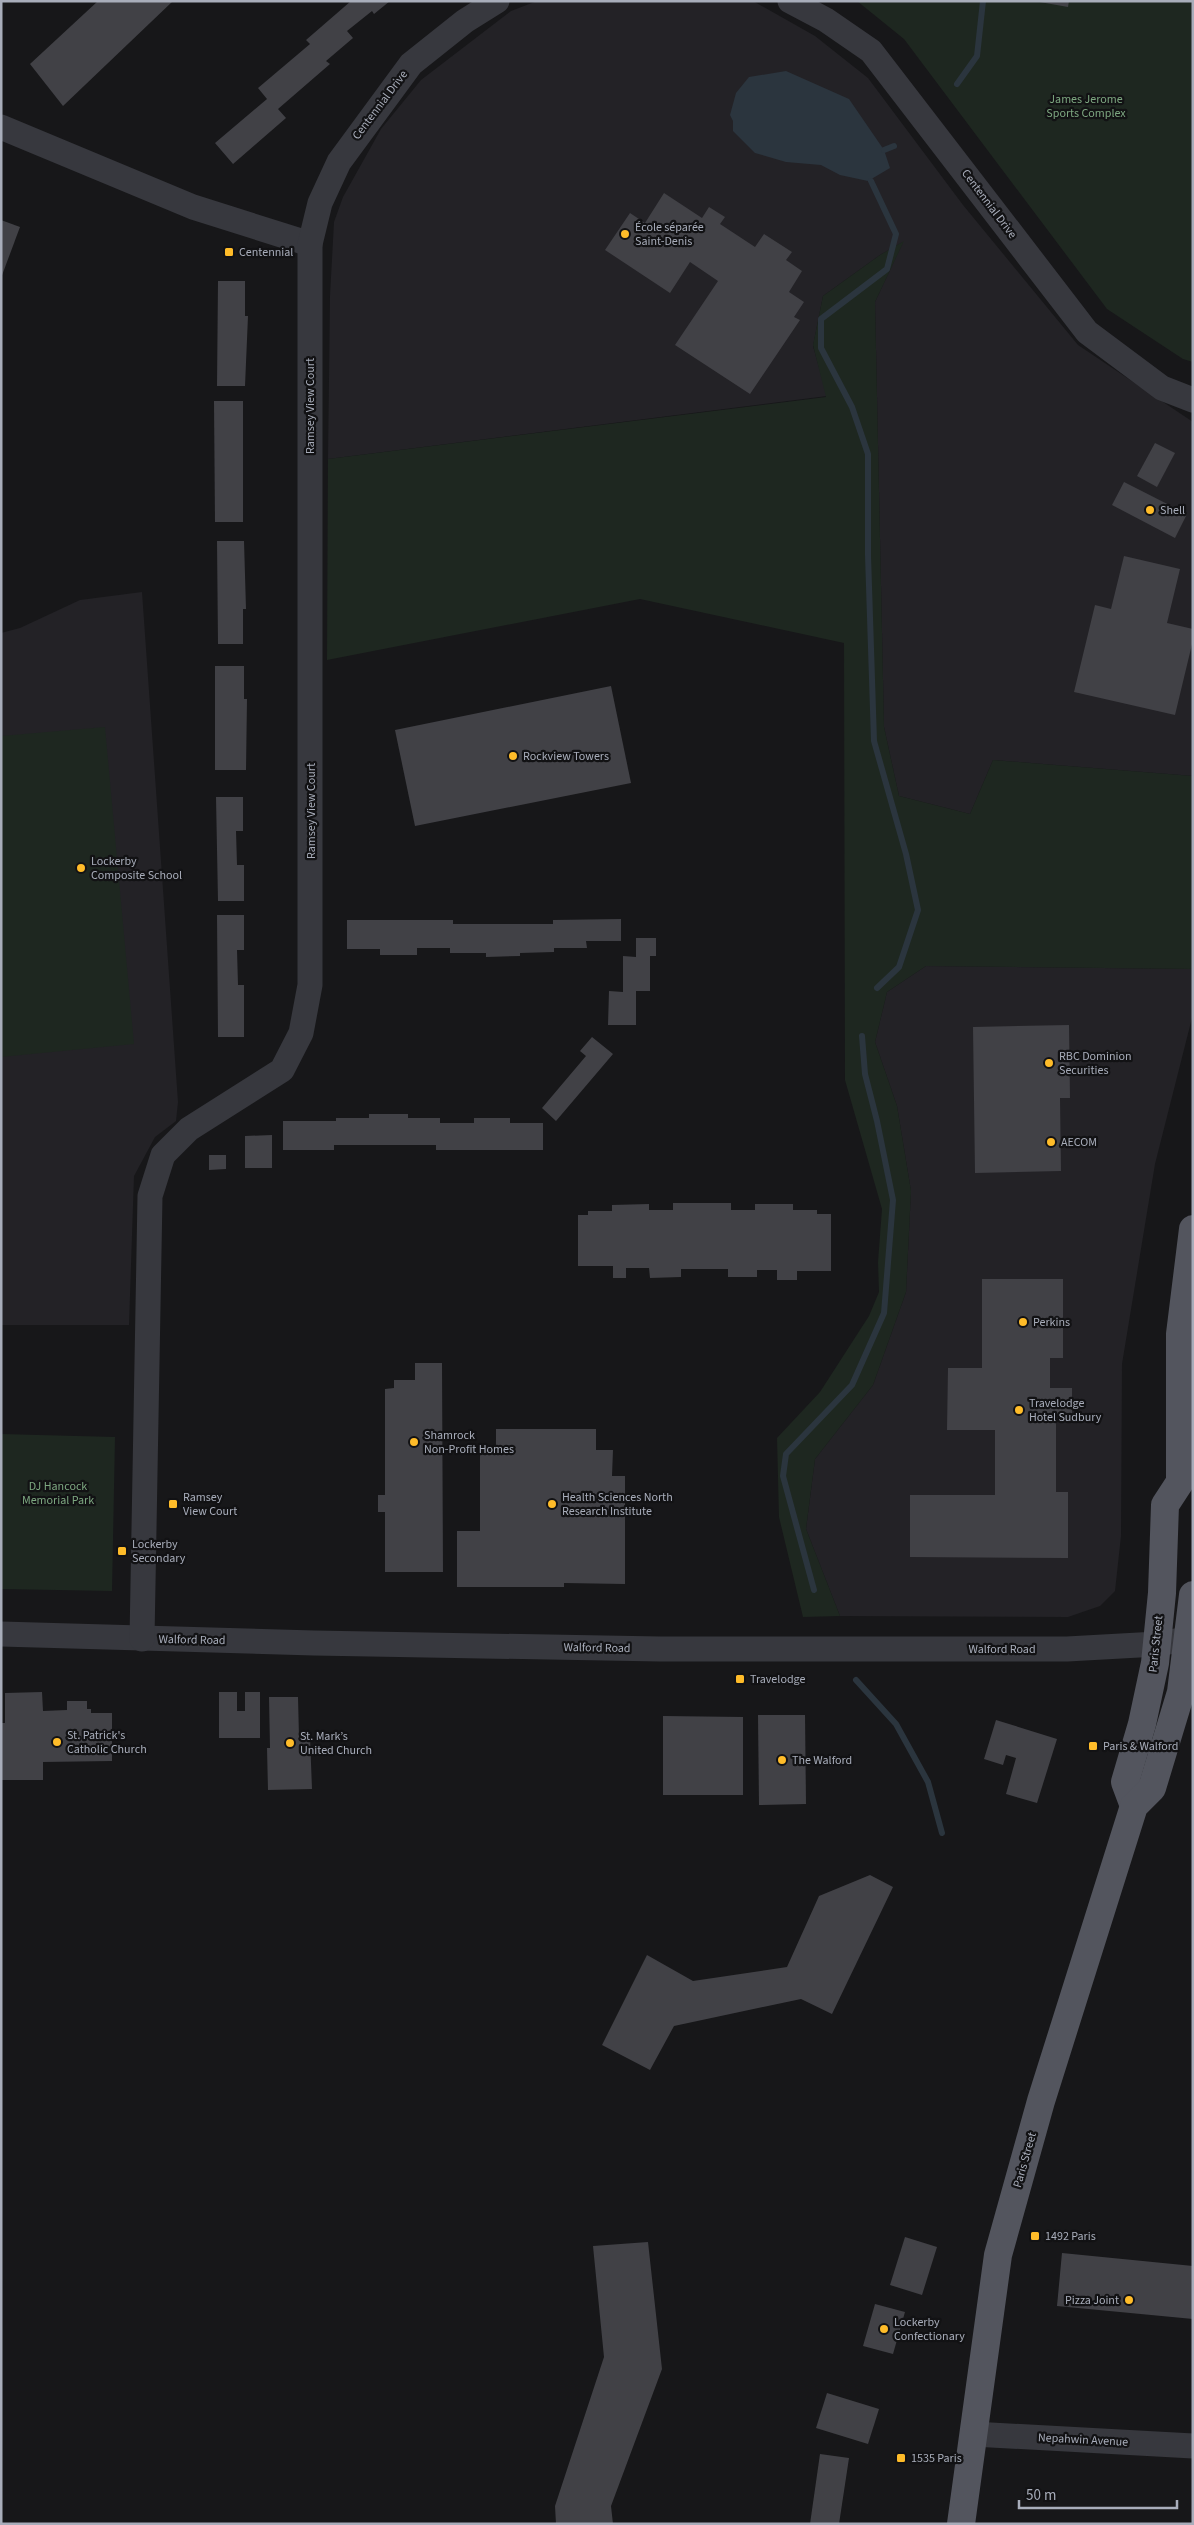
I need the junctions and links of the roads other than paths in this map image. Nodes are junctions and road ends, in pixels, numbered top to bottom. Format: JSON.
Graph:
{"nodes":[{"id":1,"x":497,"y":1,"type":"edge"},
{"id":2,"x":790,"y":1,"type":"edge"},
{"id":3,"x":1,"y":126,"type":"edge"},
{"id":4,"x":310,"y":244,"type":"junction"},
{"id":5,"x":1193,"y":400,"type":"edge"},
{"id":6,"x":1193,"y":1229,"type":"edge"},
{"id":7,"x":1186,"y":1492,"type":"edge"},
{"id":8,"x":1193,"y":1595,"type":"edge"},
{"id":9,"x":1,"y":1634,"type":"edge"},
{"id":10,"x":1190,"y":1638,"type":"edge"},
{"id":11,"x":142,"y":1639,"type":"junction"},
{"id":12,"x":1157,"y":1644,"type":"junction"},
{"id":13,"x":1134,"y":1806,"type":"junction"},
{"id":14,"x":973,"y":2434,"type":"junction"},
{"id":15,"x":1193,"y":2446,"type":"edge"},
{"id":16,"x":961,"y":2524,"type":"edge"}],
"edges":[{"from":1,"to":4,"type":"street","name":"Centennial Drive"},
{"from":2,"to":5,"type":"street","name":"Centennial Drive"},
{"from":3,"to":4,"type":"street"},
{"from":4,"to":11,"type":"street","name":"Ramsey View Court"},
{"from":6,"to":7,"type":"main road","name":"Paris Street"},
{"from":7,"to":12,"type":"main road","name":"Paris Street"},
{"from":8,"to":10,"type":"main road","name":"Paris Street"},
{"from":9,"to":11,"type":"street","name":"Walford Road"},
{"from":10,"to":12,"type":"street","name":"Walford Road"},
{"from":10,"to":13,"type":"main road","name":"Paris Street"},
{"from":11,"to":12,"type":"street","name":"Walford Road"},
{"from":12,"to":13,"type":"main road","name":"Paris Street"},
{"from":13,"to":14,"type":"main road","name":"Paris Street"},
{"from":14,"to":15,"type":"street","name":"Nepahwin Avenue"},
{"from":14,"to":16,"type":"main road","name":"Paris Street"}]}
